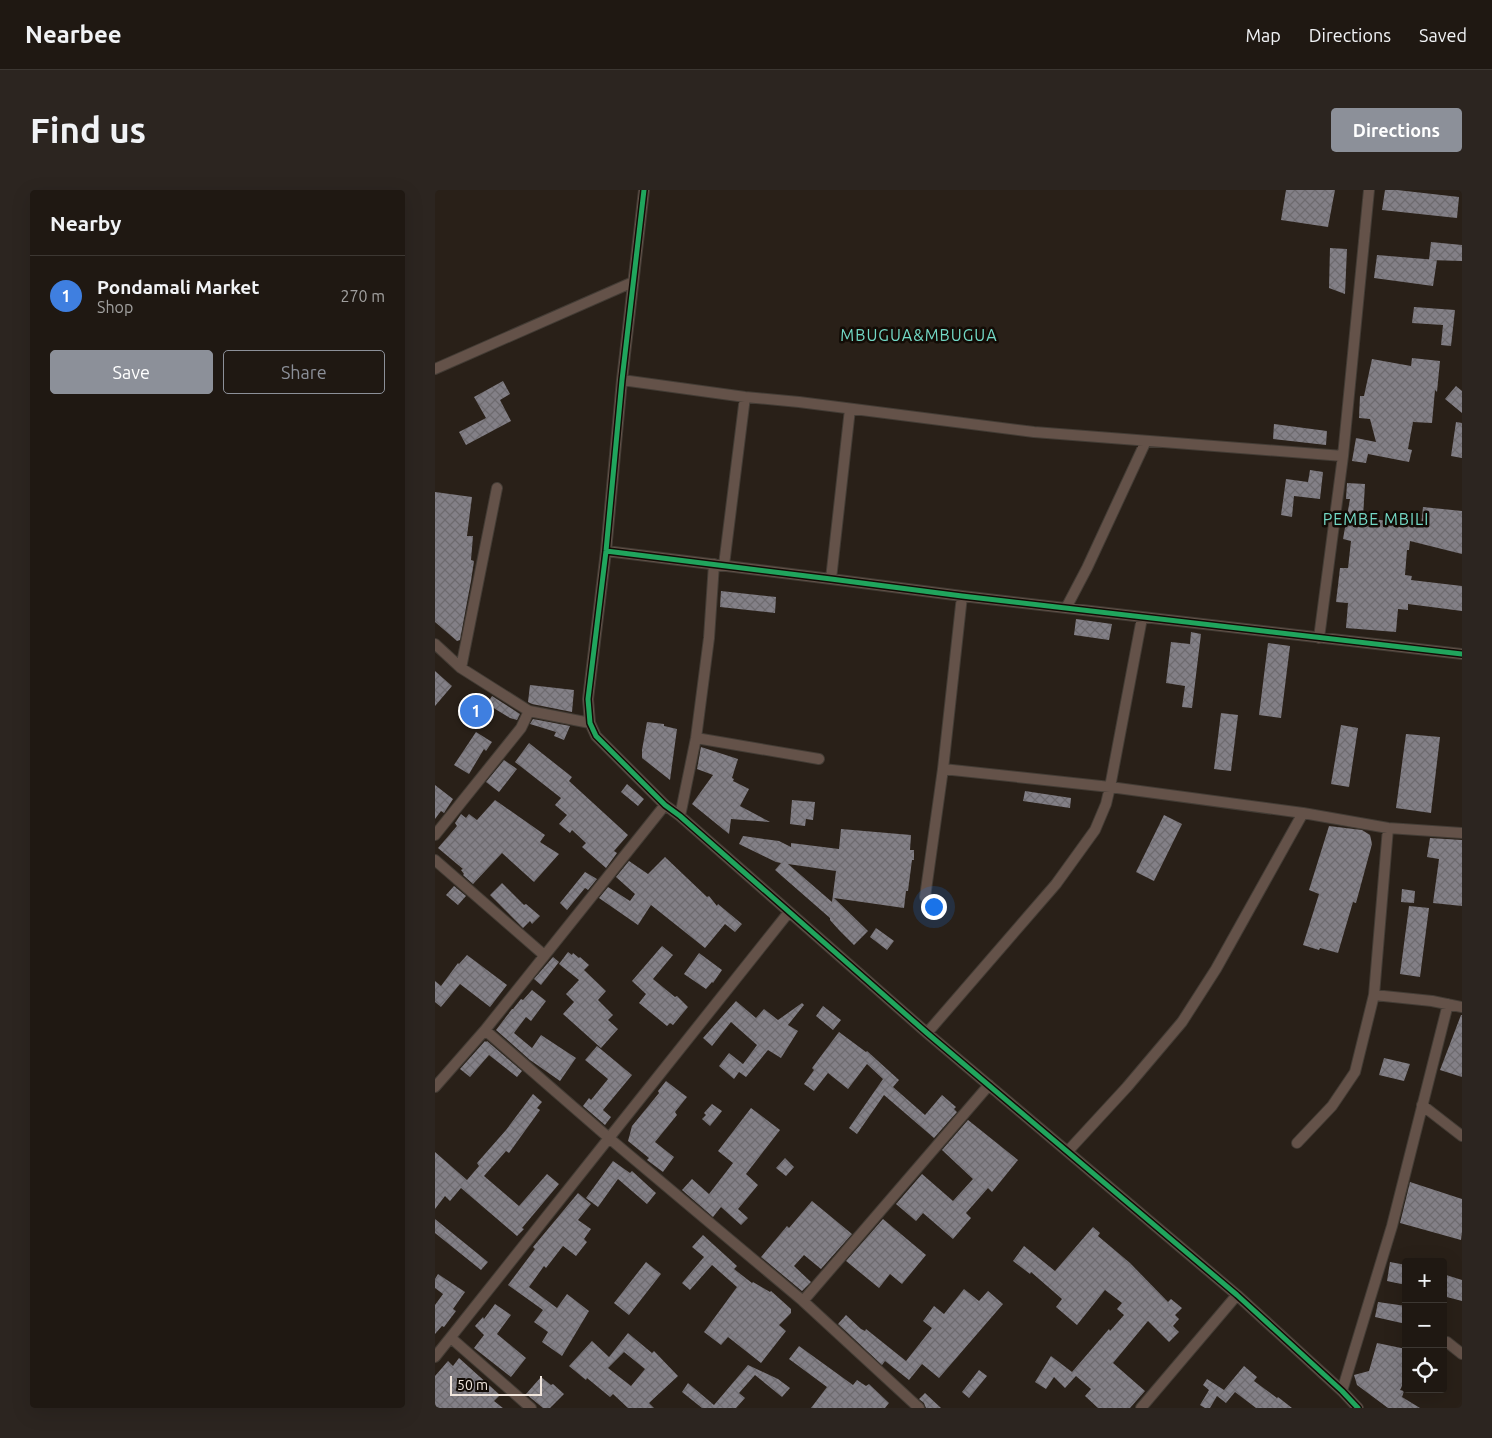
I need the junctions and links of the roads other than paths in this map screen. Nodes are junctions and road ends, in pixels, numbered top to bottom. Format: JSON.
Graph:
{"nodes":[{"id":1,"x":644,"y":190,"type":"edge"},
{"id":2,"x":1369,"y":190,"type":"edge"},
{"id":3,"x":633,"y":282,"type":"junction"},
{"id":4,"x":435,"y":369,"type":"edge"},
{"id":5,"x":622,"y":380,"type":"junction"},
{"id":6,"x":745,"y":398,"type":"junction"},
{"id":7,"x":850,"y":409,"type":"junction"},
{"id":8,"x":1146,"y":441,"type":"junction"},
{"id":9,"x":1343,"y":456,"type":"junction"},
{"id":10,"x":497,"y":488,"type":"dead end"},
{"id":11,"x":606,"y":551,"type":"junction"},
{"id":12,"x":719,"y":565,"type":"junction"},
{"id":13,"x":831,"y":578,"type":"junction"},
{"id":14,"x":962,"y":596,"type":"junction"},
{"id":15,"x":1066,"y":608,"type":"junction"},
{"id":16,"x":1142,"y":618,"type":"junction"},
{"id":17,"x":1319,"y":638,"type":"junction"},
{"id":18,"x":435,"y":644,"type":"edge"},
{"id":19,"x":1462,"y":654,"type":"edge"},
{"id":20,"x":461,"y":668,"type":"junction"},
{"id":21,"x":529,"y":711,"type":"junction"},
{"id":22,"x":590,"y":723,"type":"junction"},
{"id":23,"x":696,"y":738,"type":"junction"},
{"id":24,"x":819,"y":759,"type":"dead end"},
{"id":25,"x":943,"y":769,"type":"junction"},
{"id":26,"x":1110,"y":787,"type":"junction"},
{"id":27,"x":665,"y":805,"type":"junction"},
{"id":28,"x":1303,"y":812,"type":"junction"},
{"id":29,"x":680,"y":816,"type":"junction"},
{"id":30,"x":1389,"y":828,"type":"junction"},
{"id":31,"x":1462,"y":833,"type":"edge"},
{"id":32,"x":435,"y":835,"type":"edge"},
{"id":33,"x":435,"y":860,"type":"edge"},
{"id":34,"x":925,"y":898,"type":"dead end"},
{"id":35,"x":789,"y":912,"type":"junction"},
{"id":36,"x":544,"y":956,"type":"junction"},
{"id":37,"x":1374,"y":995,"type":"junction"},
{"id":38,"x":1448,"y":1004,"type":"junction"},
{"id":39,"x":1462,"y":1007,"type":"edge"},
{"id":40,"x":485,"y":1030,"type":"junction"},
{"id":41,"x":927,"y":1033,"type":"junction"},
{"id":42,"x":989,"y":1085,"type":"junction"},
{"id":43,"x":435,"y":1087,"type":"edge"},
{"id":44,"x":1422,"y":1105,"type":"junction"},
{"id":45,"x":1462,"y":1136,"type":"edge"},
{"id":46,"x":609,"y":1138,"type":"junction"},
{"id":47,"x":1297,"y":1143,"type":"dead end"},
{"id":48,"x":1067,"y":1151,"type":"junction"},
{"id":49,"x":1237,"y":1295,"type":"junction"},
{"id":50,"x":803,"y":1301,"type":"junction"},
{"id":51,"x":451,"y":1338,"type":"junction"},
{"id":52,"x":1447,"y":1342,"type":"dead end"},
{"id":53,"x":1462,"y":1354,"type":"edge"},
{"id":54,"x":435,"y":1357,"type":"edge"},
{"id":55,"x":1342,"y":1391,"type":"junction"},
{"id":56,"x":531,"y":1408,"type":"edge"},
{"id":57,"x":919,"y":1408,"type":"edge"},
{"id":58,"x":1141,"y":1408,"type":"edge"},
{"id":59,"x":1358,"y":1408,"type":"edge"}],
"edges":[{"from":1,"to":3,"type":"street"},
{"from":2,"to":9,"type":"street"},
{"from":3,"to":4,"type":"street"},
{"from":3,"to":5,"type":"street"},
{"from":5,"to":6,"type":"street"},
{"from":5,"to":11,"type":"street"},
{"from":6,"to":7,"type":"street"},
{"from":6,"to":12,"type":"street"},
{"from":7,"to":8,"type":"street"},
{"from":7,"to":13,"type":"street"},
{"from":8,"to":9,"type":"street"},
{"from":8,"to":15,"type":"street"},
{"from":9,"to":17,"type":"street"},
{"from":10,"to":20,"type":"street"},
{"from":11,"to":12,"type":"street"},
{"from":11,"to":22,"type":"street"},
{"from":12,"to":13,"type":"street"},
{"from":12,"to":23,"type":"street"},
{"from":13,"to":14,"type":"street"},
{"from":14,"to":15,"type":"street"},
{"from":14,"to":25,"type":"street"},
{"from":15,"to":16,"type":"street"},
{"from":16,"to":17,"type":"street"},
{"from":16,"to":26,"type":"street"},
{"from":17,"to":19,"type":"street"},
{"from":18,"to":20,"type":"street"},
{"from":20,"to":21,"type":"street"},
{"from":21,"to":22,"type":"street"},
{"from":21,"to":32,"type":"street"},
{"from":22,"to":27,"type":"street"},
{"from":23,"to":24,"type":"street"},
{"from":23,"to":29,"type":"street"},
{"from":25,"to":26,"type":"street"},
{"from":25,"to":34,"type":"street"},
{"from":26,"to":28,"type":"street"},
{"from":26,"to":41,"type":"street"},
{"from":27,"to":29,"type":"street"},
{"from":27,"to":36,"type":"street"},
{"from":28,"to":30,"type":"street"},
{"from":28,"to":48,"type":"street"},
{"from":29,"to":35,"type":"street"},
{"from":30,"to":31,"type":"street"},
{"from":30,"to":37,"type":"street"},
{"from":33,"to":36,"type":"street"},
{"from":35,"to":41,"type":"street"},
{"from":35,"to":46,"type":"street"},
{"from":36,"to":40,"type":"street"},
{"from":37,"to":38,"type":"street"},
{"from":37,"to":47,"type":"street"},
{"from":38,"to":39,"type":"street"},
{"from":38,"to":44,"type":"street"},
{"from":40,"to":43,"type":"street"},
{"from":40,"to":46,"type":"street"},
{"from":41,"to":42,"type":"street"},
{"from":42,"to":48,"type":"street"},
{"from":42,"to":50,"type":"street"},
{"from":44,"to":45,"type":"street"},
{"from":44,"to":55,"type":"street"},
{"from":46,"to":50,"type":"street"},
{"from":46,"to":51,"type":"street"},
{"from":48,"to":49,"type":"street"},
{"from":49,"to":55,"type":"street"},
{"from":49,"to":58,"type":"street"},
{"from":50,"to":57,"type":"street"},
{"from":51,"to":54,"type":"street"},
{"from":51,"to":56,"type":"street"},
{"from":52,"to":53,"type":"street"},
{"from":55,"to":59,"type":"street"}]}
